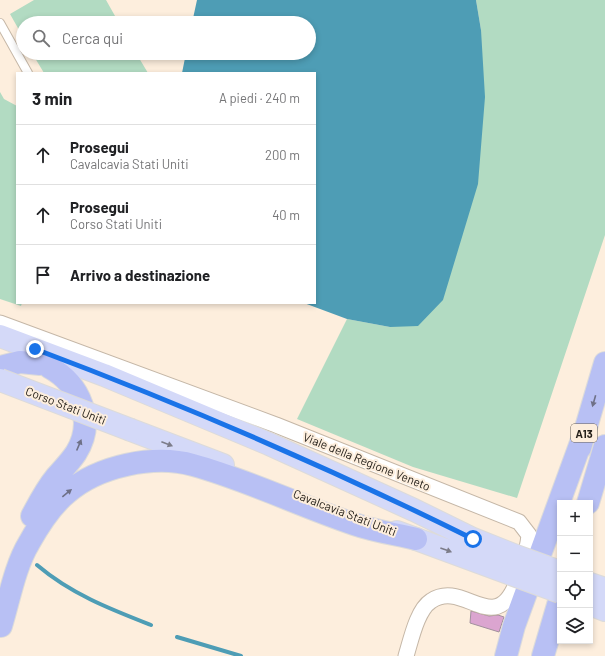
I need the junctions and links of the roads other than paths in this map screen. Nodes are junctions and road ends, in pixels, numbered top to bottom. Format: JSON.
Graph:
{"nodes":[{"id":1,"x":0,"y":22,"type":"edge"},
{"id":2,"x":16,"y":51,"type":"edge"},
{"id":3,"x":21,"y":60,"type":"edge"},
{"id":4,"x":27,"y":72,"type":"edge"},
{"id":5,"x":0,"y":323,"type":"edge"},
{"id":6,"x":0,"y":336,"type":"edge"},
{"id":7,"x":0,"y":348,"type":"edge"},
{"id":8,"x":605,"y":363,"type":"edge"},
{"id":9,"x":45,"y":366,"type":"junction"},
{"id":10,"x":0,"y":367,"type":"edge"},
{"id":11,"x":0,"y":380,"type":"edge"},
{"id":12,"x":131,"y":430,"type":"joint"},
{"id":13,"x":584,"y":434,"type":"junction"},
{"id":14,"x":605,"y":446,"type":"edge"},
{"id":15,"x":565,"y":500,"type":"edge"},
{"id":16,"x":589,"y":500,"type":"edge"},
{"id":17,"x":557,"y":527,"type":"edge"},
{"id":18,"x":416,"y":539,"type":"junction"},
{"id":19,"x":473,"y":539,"type":"junction"},
{"id":20,"x":514,"y":565,"type":"junction"},
{"id":21,"x":557,"y":572,"type":"edge"},
{"id":22,"x":593,"y":588,"type":"edge"},
{"id":23,"x":557,"y":590,"type":"edge"},
{"id":24,"x":601,"y":600,"type":"edge"},
{"id":25,"x":557,"y":608,"type":"edge"},
{"id":26,"x":0,"y":626,"type":"edge"},
{"id":27,"x":0,"y":630,"type":"edge"},
{"id":28,"x":406,"y":656,"type":"edge"},
{"id":29,"x":506,"y":656,"type":"edge"},
{"id":30,"x":520,"y":656,"type":"edge"},
{"id":31,"x":543,"y":656,"type":"edge"}],
"edges":[{"from":1,"to":2,"type":"lane"},
{"from":3,"to":4,"type":"lane"},
{"from":5,"to":28,"type":"street","name":"Viale della Regione Veneto"},
{"from":6,"to":19,"type":"main road","name":"Cavalcavia Stati Uniti"},
{"from":7,"to":9,"type":"main road"},
{"from":8,"to":13,"type":"highway","number":"A13","one_way":true},
{"from":9,"to":10,"type":"highway"},
{"from":9,"to":19,"type":"main road"},
{"from":26,"to":9,"type":"highway","one_way":true},
{"from":11,"to":12,"type":"main road","name":"Corso Stati Uniti","bridge":true},
{"from":12,"to":18,"type":"main road","name":"Cavalcavia Stati Uniti","one_way":true},
{"from":13,"to":15,"type":"highway","number":"A13"},
{"from":13,"to":29,"type":"highway","number":"A13"},
{"from":14,"to":16,"type":"highway","number":"A13"},
{"from":17,"to":30,"type":"highway"},
{"from":18,"to":20,"type":"main road","name":"Cavalcavia Stati Uniti","one_way":true},
{"from":26,"to":18,"type":"highway","one_way":true},
{"from":19,"to":20,"type":"main road","name":"Cavalcavia Stati Uniti"},
{"from":20,"to":21,"type":"main road","name":"Cavalcavia Stati Uniti","bridge":true},
{"from":20,"to":23,"type":"main road","name":"Cavalcavia Stati Uniti","bridge":true},
{"from":22,"to":24,"type":"main road"},
{"from":25,"to":31,"type":"highway"},
{"from":26,"to":27,"type":"highway"}]}
